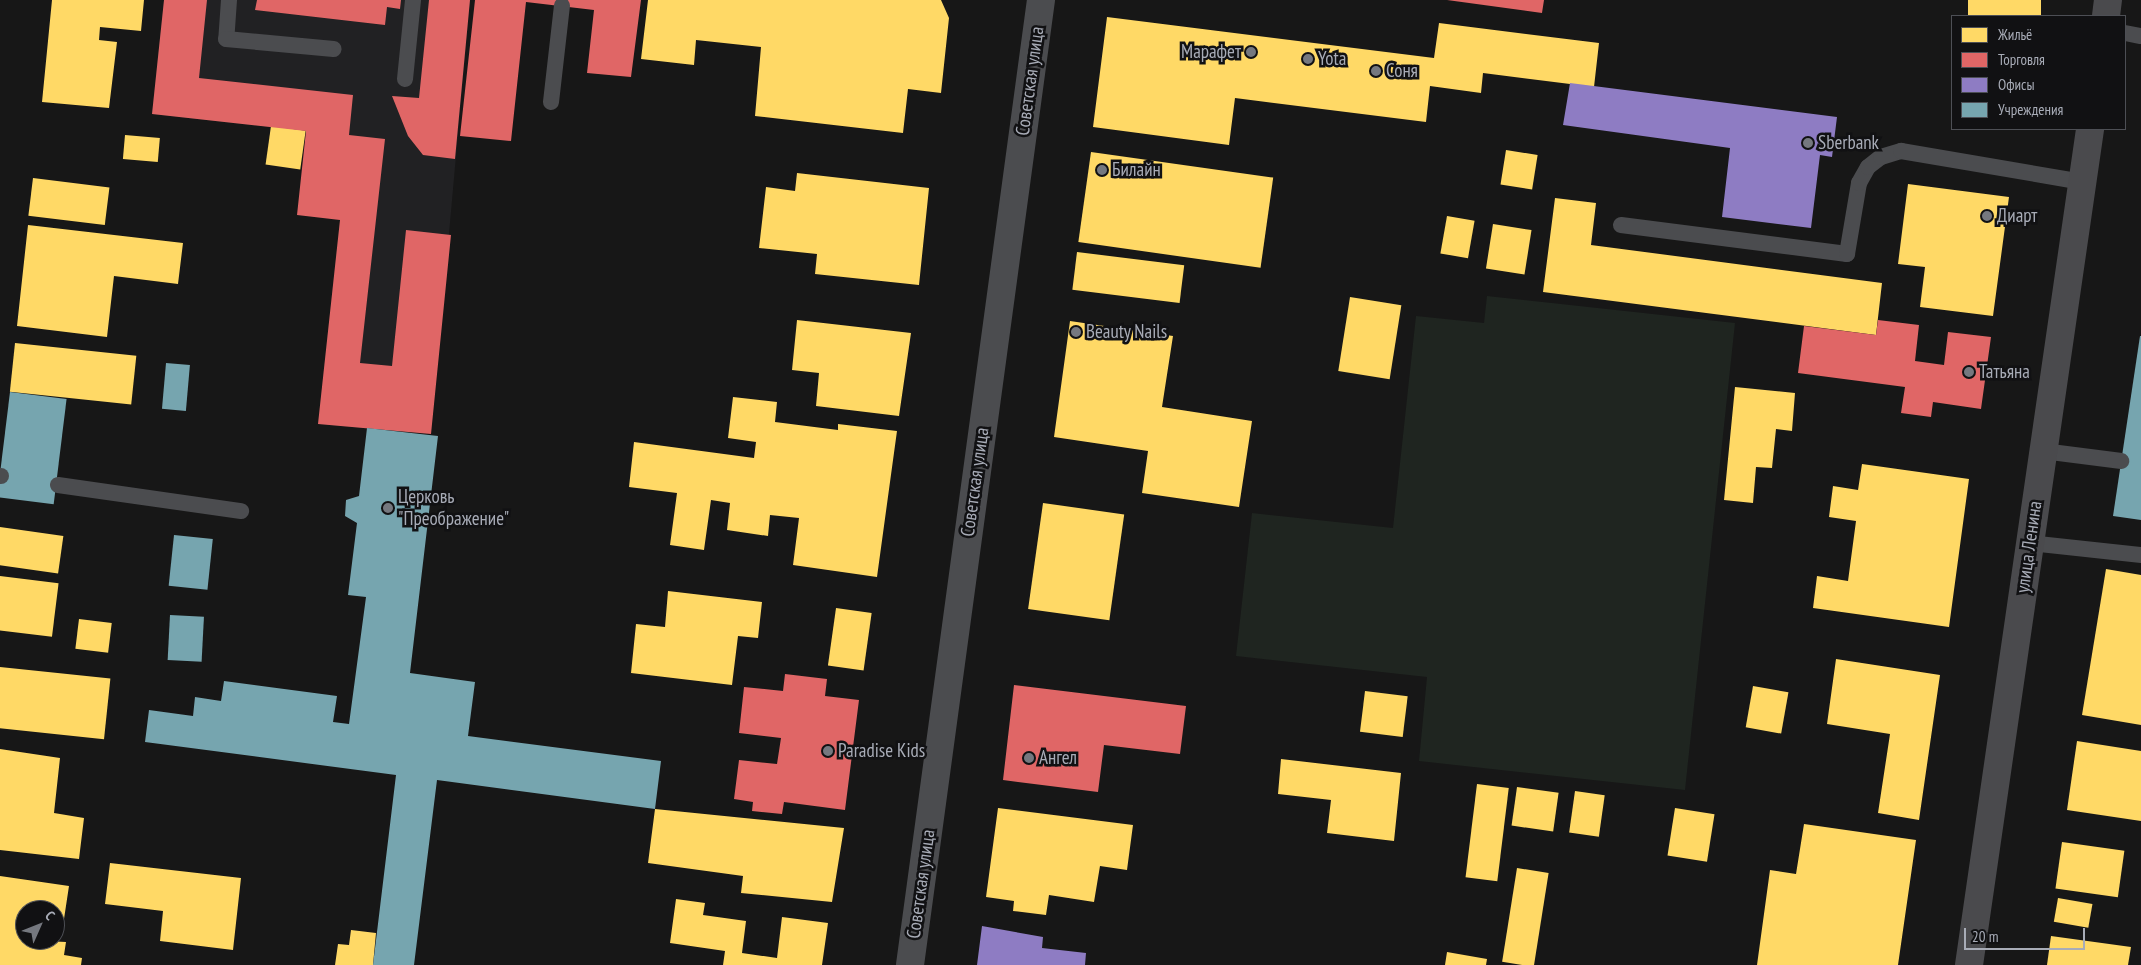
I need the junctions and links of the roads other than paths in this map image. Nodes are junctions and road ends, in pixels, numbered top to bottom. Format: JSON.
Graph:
{"nodes":[{"id":1,"x":229,"y":0,"type":"edge"},
{"id":2,"x":413,"y":0,"type":"edge"},
{"id":3,"x":1041,"y":0,"type":"edge"},
{"id":4,"x":2108,"y":0,"type":"edge"},
{"id":5,"x":562,"y":6,"type":"dead end"},
{"id":6,"x":2106,"y":15,"type":"edge"},
{"id":7,"x":2126,"y":33,"type":"edge"},
{"id":8,"x":2141,"y":36,"type":"edge"},
{"id":9,"x":334,"y":50,"type":"dead end"},
{"id":10,"x":405,"y":79,"type":"dead end"},
{"id":11,"x":551,"y":102,"type":"dead end"},
{"id":12,"x":2090,"y":130,"type":"edge"},
{"id":13,"x":2082,"y":182,"type":"junction"},
{"id":14,"x":1621,"y":225,"type":"dead end"},
{"id":15,"x":2043,"y":451,"type":"junction"},
{"id":16,"x":2121,"y":461,"type":"dead end"},
{"id":17,"x":58,"y":485,"type":"dead end"},
{"id":18,"x":241,"y":511,"type":"dead end"},
{"id":19,"x":2030,"y":543,"type":"junction"},
{"id":20,"x":2141,"y":555,"type":"edge"},
{"id":21,"x":910,"y":965,"type":"edge"},
{"id":22,"x":1968,"y":965,"type":"edge"}],
"edges":[{"from":1,"to":9,"type":"lane"},
{"from":2,"to":10,"type":"lane"},
{"from":3,"to":21,"type":"street","name":"Советская улица"},
{"from":4,"to":6,"type":"main road"},
{"from":5,"to":11,"type":"lane"},
{"from":7,"to":8,"type":"lane"},
{"from":12,"to":13,"type":"main road","name":"улица Ленина"},
{"from":13,"to":14,"type":"lane"},
{"from":13,"to":15,"type":"main road","name":"улица Ленина"},
{"from":15,"to":16,"type":"lane"},
{"from":15,"to":19,"type":"main road","name":"улица Ленина"},
{"from":17,"to":18,"type":"lane"},
{"from":19,"to":20,"type":"lane"},
{"from":19,"to":22,"type":"main road","name":"улица Ленина"}]}
